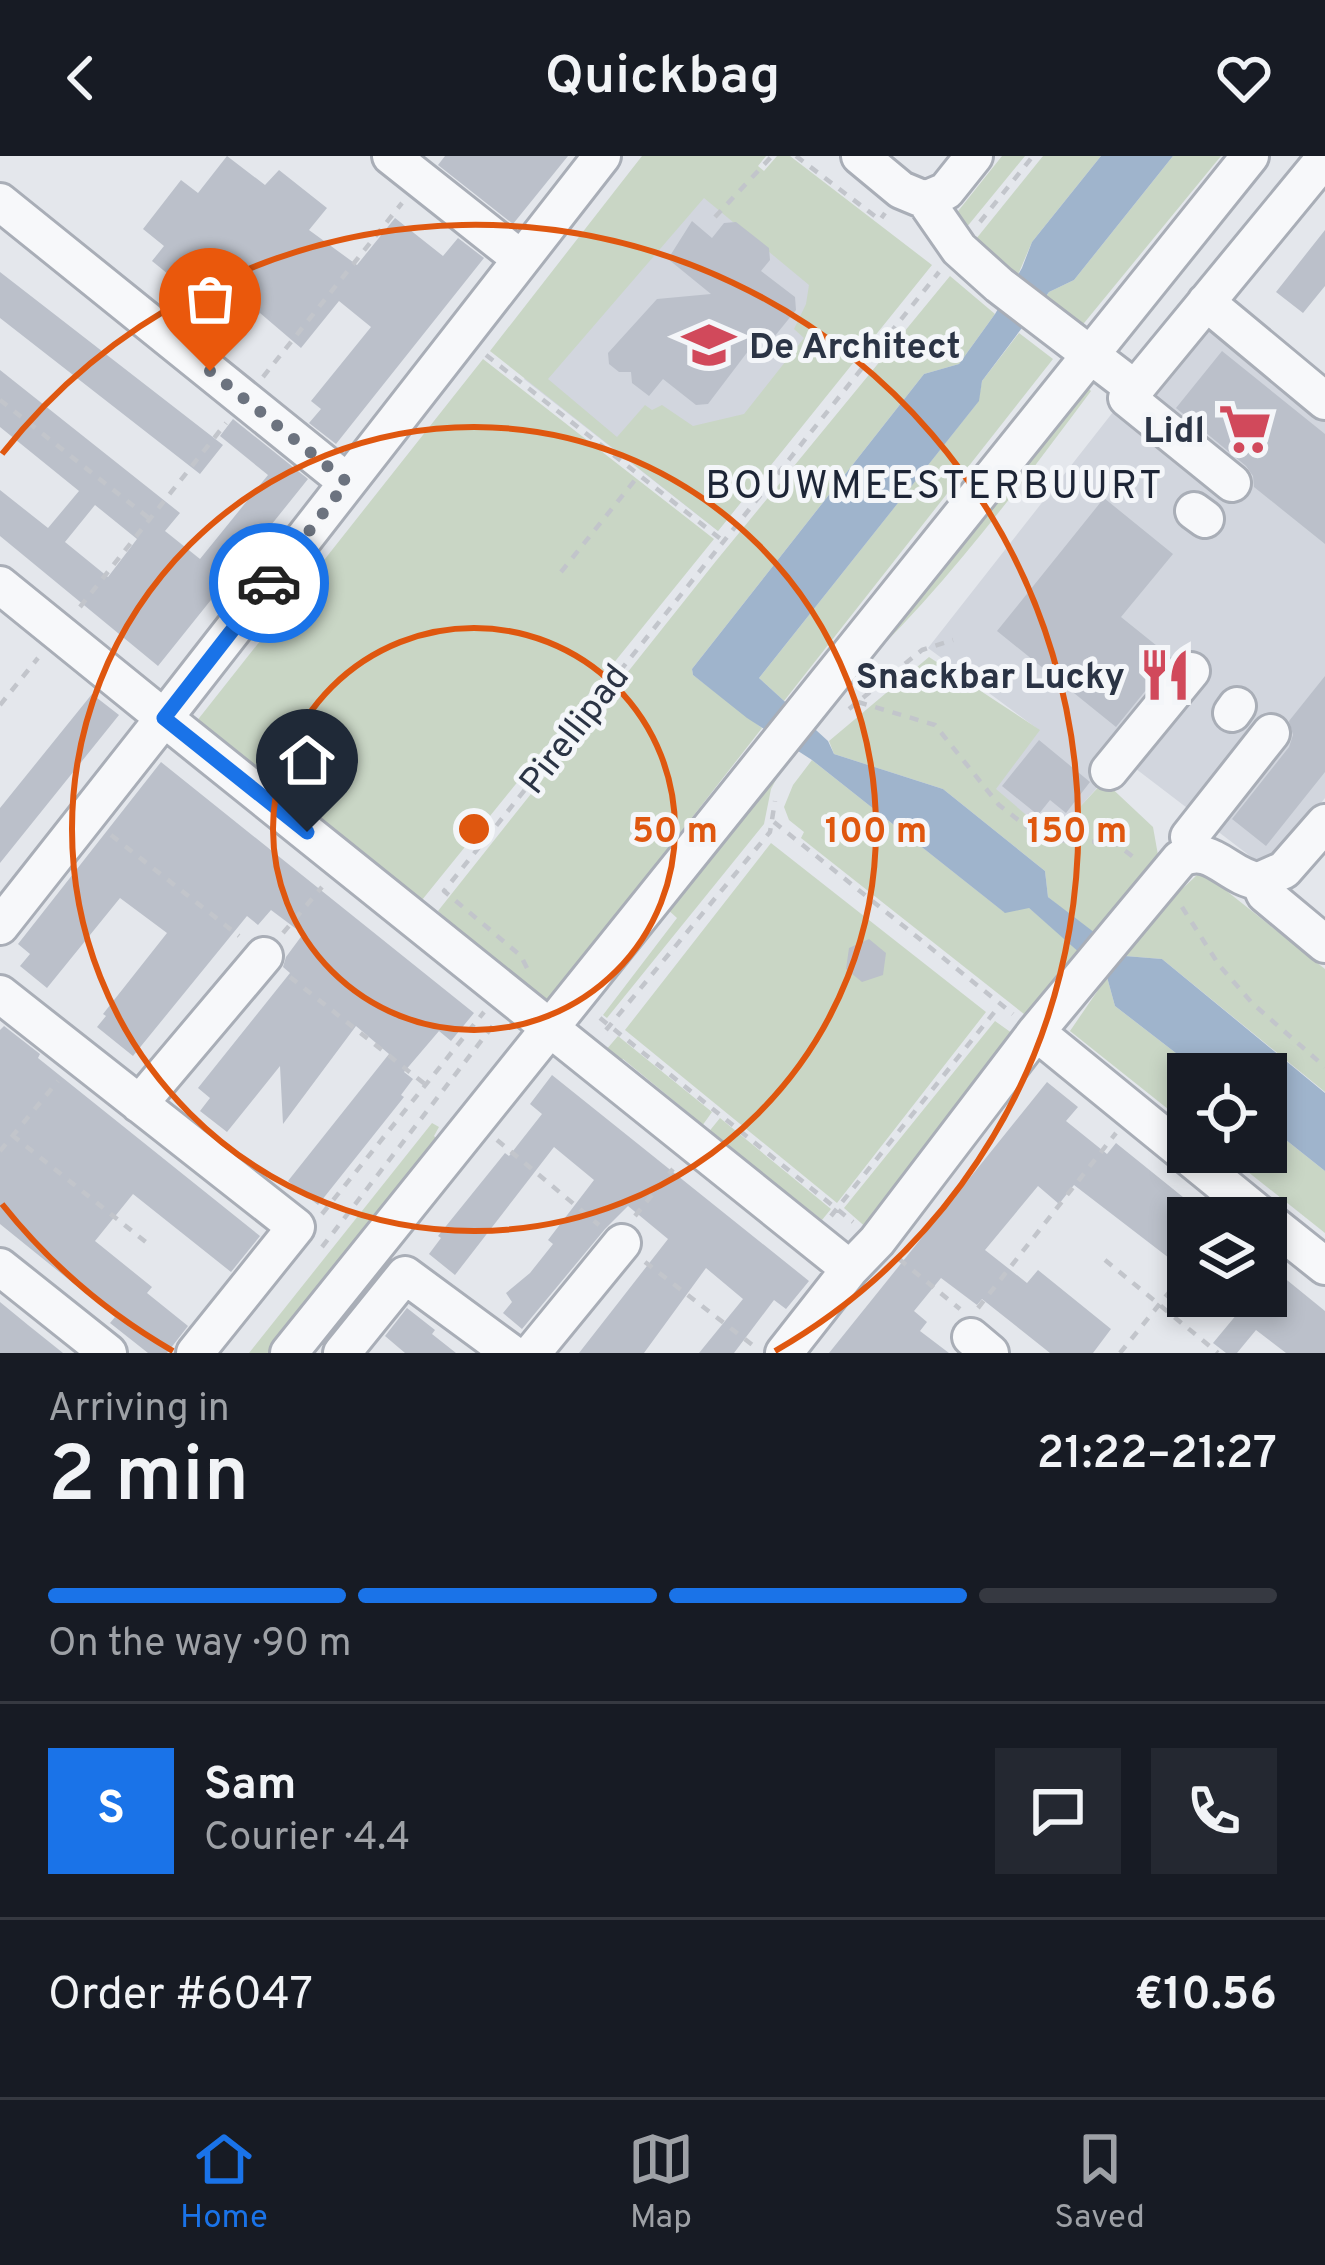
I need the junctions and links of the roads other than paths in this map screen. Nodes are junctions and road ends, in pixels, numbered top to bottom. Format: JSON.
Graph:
{"nodes":[{"id":1,"x":391,"y":156,"type":"edge"},
{"id":2,"x":602,"y":156,"type":"edge"},
{"id":3,"x":860,"y":156,"type":"edge"},
{"id":4,"x":974,"y":156,"type":"edge"},
{"id":5,"x":1250,"y":156,"type":"edge"},
{"id":6,"x":1325,"y":158,"type":"edge"},
{"id":7,"x":925,"y":200,"type":"junction"},
{"id":8,"x":0,"y":202,"type":"edge"},
{"id":9,"x":521,"y":259,"type":"junction"},
{"id":10,"x":1206,"y":302,"type":"junction"},
{"id":11,"x":1090,"y":354,"type":"junction"},
{"id":12,"x":1131,"y":393,"type":"junction"},
{"id":13,"x":1325,"y":401,"type":"edge"},
{"id":14,"x":347,"y":482,"type":"junction"},
{"id":15,"x":1232,"y":483,"type":"dead end"},
{"id":16,"x":0,"y":585,"type":"edge"},
{"id":17,"x":1191,"y":671,"type":"dead end"},
{"id":18,"x":164,"y":718,"type":"junction"},
{"id":19,"x":1270,"y":733,"type":"dead end"},
{"id":20,"x":1108,"y":771,"type":"dead end"},
{"id":21,"x":1325,"y":823,"type":"edge"},
{"id":22,"x":1190,"y":845,"type":"junction"},
{"id":23,"x":1259,"y":881,"type":"junction"},
{"id":24,"x":0,"y":926,"type":"edge"},
{"id":25,"x":1325,"y":944,"type":"edge"},
{"id":26,"x":264,"y":956,"type":"road end"},
{"id":27,"x":0,"y":994,"type":"edge"},
{"id":28,"x":550,"y":1028,"type":"junction"},
{"id":29,"x":1036,"y":1032,"type":"junction"},
{"id":30,"x":139,"y":1104,"type":"junction"},
{"id":31,"x":1238,"y":1197,"type":"edge"},
{"id":32,"x":625,"y":1234,"type":"road end"},
{"id":33,"x":1287,"y":1236,"type":"edge"},
{"id":34,"x":1325,"y":1266,"type":"edge"},
{"id":35,"x":0,"y":1267,"type":"edge"},
{"id":36,"x":850,"y":1269,"type":"junction"},
{"id":37,"x":107,"y":1353,"type":"edge"},
{"id":38,"x":196,"y":1353,"type":"edge"},
{"id":39,"x":289,"y":1353,"type":"edge"},
{"id":40,"x":341,"y":1353,"type":"edge"},
{"id":41,"x":511,"y":1353,"type":"edge"},
{"id":42,"x":532,"y":1353,"type":"edge"},
{"id":43,"x":784,"y":1353,"type":"edge"}],
"edges":[{"from":1,"to":9,"type":"street"},
{"from":2,"to":9,"type":"street"},
{"from":3,"to":7,"type":"street"},
{"from":4,"to":7,"type":"street"},
{"from":5,"to":11,"type":"street"},
{"from":6,"to":10,"type":"street"},
{"from":7,"to":11,"type":"street"},
{"from":8,"to":14,"type":"street"},
{"from":9,"to":14,"type":"street"},
{"from":10,"to":12,"type":"street"},
{"from":10,"to":13,"type":"street"},
{"from":11,"to":12,"type":"street"},
{"from":11,"to":28,"type":"street"},
{"from":12,"to":15,"type":"street"},
{"from":14,"to":18,"type":"street"},
{"from":16,"to":18,"type":"street"},
{"from":17,"to":20,"type":"street"},
{"from":18,"to":24,"type":"street"},
{"from":18,"to":28,"type":"street"},
{"from":19,"to":22,"type":"street"},
{"from":21,"to":23,"type":"street"},
{"from":22,"to":23,"type":"street"},
{"from":22,"to":29,"type":"street"},
{"from":23,"to":25,"type":"street"},
{"from":26,"to":30,"type":"street"},
{"from":27,"to":30,"type":"street"},
{"from":28,"to":36,"type":"street"},
{"from":28,"to":39,"type":"street"},
{"from":29,"to":31,"type":"street"},
{"from":29,"to":36,"type":"street"},
{"from":30,"to":38,"type":"street"},
{"from":32,"to":42,"type":"street"},
{"from":33,"to":34,"type":"street"},
{"from":35,"to":37,"type":"street"},
{"from":36,"to":43,"type":"street"},
{"from":40,"to":41,"type":"street"}]}
